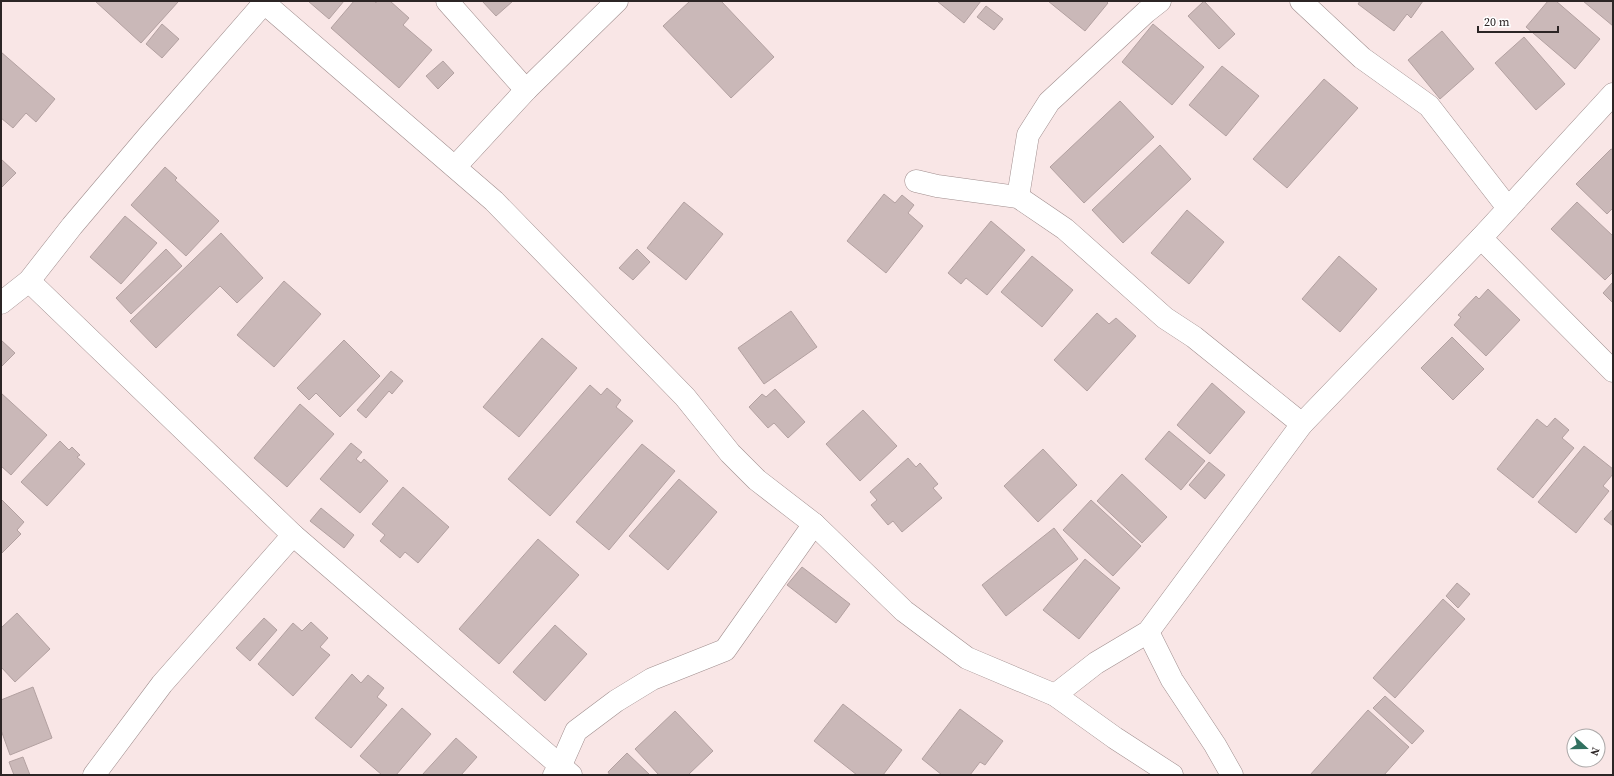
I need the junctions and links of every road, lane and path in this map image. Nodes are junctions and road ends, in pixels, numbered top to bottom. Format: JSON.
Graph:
{"nodes":[{"id":1,"x":446,"y":1,"type":"edge"},
{"id":2,"x":617,"y":1,"type":"edge"},
{"id":3,"x":1160,"y":1,"type":"edge"},
{"id":4,"x":1301,"y":1,"type":"edge"},
{"id":5,"x":263,"y":2,"type":"edge"},
{"id":6,"x":526,"y":90,"type":"junction"},
{"id":7,"x":1613,"y":94,"type":"edge"},
{"id":8,"x":455,"y":167,"type":"junction"},
{"id":9,"x":916,"y":181,"type":"dead end"},
{"id":10,"x":1018,"y":196,"type":"junction"},
{"id":11,"x":1508,"y":208,"type":"junction"},
{"id":12,"x":1481,"y":238,"type":"junction"},
{"id":13,"x":29,"y":281,"type":"junction"},
{"id":14,"x":1,"y":303,"type":"edge"},
{"id":15,"x":1613,"y":371,"type":"edge"},
{"id":16,"x":1302,"y":424,"type":"junction"},
{"id":17,"x":814,"y":524,"type":"junction"},
{"id":18,"x":293,"y":535,"type":"junction"},
{"id":19,"x":1148,"y":632,"type":"junction"},
{"id":20,"x":1055,"y":695,"type":"junction"},
{"id":21,"x":562,"y":772,"type":"edge"},
{"id":22,"x":94,"y":775,"type":"edge"},
{"id":23,"x":1172,"y":775,"type":"edge"},
{"id":24,"x":1232,"y":775,"type":"edge"}],
"edges":[{"from":1,"to":6,"type":"street"},
{"from":2,"to":6,"type":"street"},
{"from":3,"to":10,"type":"street"},
{"from":4,"to":11,"type":"street"},
{"from":5,"to":8,"type":"street"},
{"from":5,"to":13,"type":"street"},
{"from":6,"to":8,"type":"street"},
{"from":7,"to":11,"type":"street"},
{"from":8,"to":17,"type":"street"},
{"from":9,"to":10,"type":"street"},
{"from":10,"to":16,"type":"street"},
{"from":11,"to":12,"type":"street"},
{"from":12,"to":15,"type":"street"},
{"from":12,"to":16,"type":"street"},
{"from":13,"to":14,"type":"street"},
{"from":13,"to":18,"type":"street"},
{"from":16,"to":19,"type":"street"},
{"from":17,"to":20,"type":"street"},
{"from":17,"to":21,"type":"street"},
{"from":18,"to":21,"type":"street"},
{"from":18,"to":22,"type":"street"},
{"from":19,"to":20,"type":"street"},
{"from":19,"to":24,"type":"street"},
{"from":20,"to":23,"type":"street"}]}
